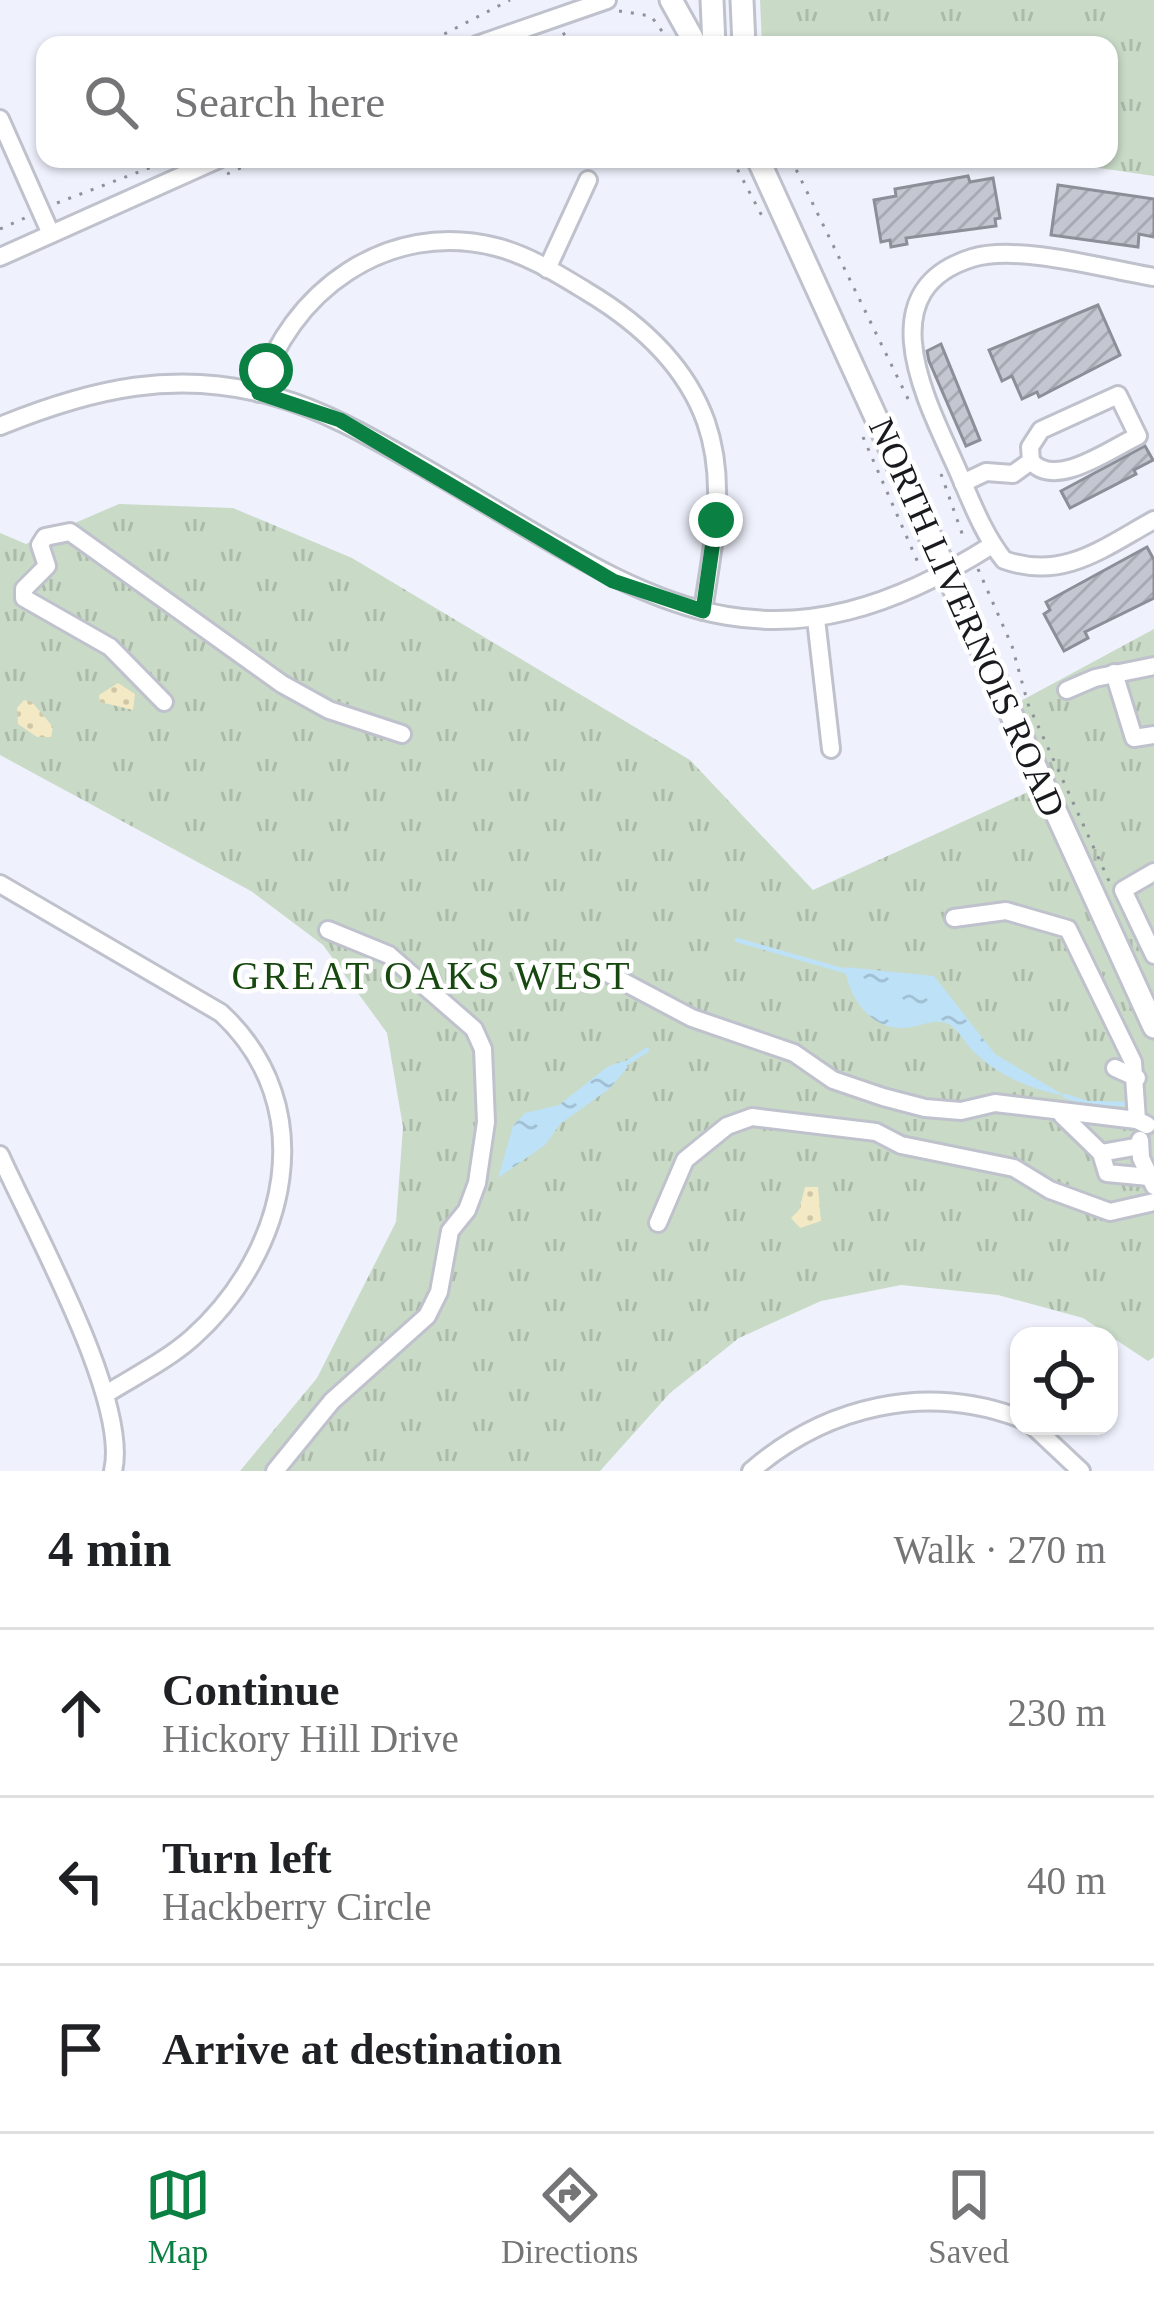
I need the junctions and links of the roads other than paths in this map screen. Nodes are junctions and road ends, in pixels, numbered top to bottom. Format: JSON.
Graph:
{"nodes":[{"id":1,"x":558,"y":0,"type":"edge"},
{"id":2,"x":671,"y":0,"type":"edge"},
{"id":3,"x":712,"y":0,"type":"edge"},
{"id":4,"x":742,"y":0,"type":"edge"},
{"id":5,"x":607,"y":7,"type":"edge"},
{"id":6,"x":520,"y":26,"type":"junction"},
{"id":7,"x":497,"y":36,"type":"edge"},
{"id":8,"x":691,"y":36,"type":"edge"},
{"id":9,"x":714,"y":36,"type":"edge"},
{"id":10,"x":744,"y":36,"type":"edge"},
{"id":11,"x":0,"y":119,"type":"edge"},
{"id":12,"x":199,"y":168,"type":"edge"},
{"id":13,"x":761,"y":168,"type":"edge"},
{"id":14,"x":771,"y":168,"type":"edge"},
{"id":15,"x":588,"y":180,"type":"dead end"},
{"id":16,"x":773,"y":212,"type":"junction"},
{"id":17,"x":51,"y":235,"type":"junction"},
{"id":18,"x":0,"y":257,"type":"edge"},
{"id":19,"x":548,"y":269,"type":"junction"},
{"id":20,"x":1154,"y":277,"type":"edge"},
{"id":21,"x":259,"y":393,"type":"junction"},
{"id":22,"x":0,"y":426,"type":"edge"},
{"id":23,"x":1031,"y":461,"type":"junction"},
{"id":24,"x":963,"y":483,"type":"junction"},
{"id":25,"x":1154,"y":520,"type":"edge"},
{"id":26,"x":992,"y":545,"type":"junction"},
{"id":27,"x":937,"y":578,"type":"junction"},
{"id":28,"x":703,"y":611,"type":"junction"},
{"id":29,"x":816,"y":620,"type":"junction"},
{"id":30,"x":1154,"y":666,"type":"edge"},
{"id":31,"x":1114,"y":673,"type":"junction"},
{"id":32,"x":1067,"y":690,"type":"dead end"},
{"id":33,"x":164,"y":702,"type":"dead end"},
{"id":34,"x":402,"y":734,"type":"dead end"},
{"id":35,"x":1154,"y":735,"type":"edge"},
{"id":36,"x":831,"y":749,"type":"dead end"},
{"id":37,"x":1154,"y":872,"type":"edge"},
{"id":38,"x":0,"y":884,"type":"edge"},
{"id":39,"x":954,"y":919,"type":"dead end"},
{"id":40,"x":328,"y":930,"type":"dead end"},
{"id":41,"x":1154,"y":956,"type":"edge"},
{"id":42,"x":607,"y":974,"type":"dead end"},
{"id":43,"x":1154,"y":1028,"type":"edge"},
{"id":44,"x":1115,"y":1068,"type":"dead end"},
{"id":45,"x":1137,"y":1078,"type":"junction"},
{"id":46,"x":1062,"y":1114,"type":"junction"},
{"id":47,"x":1146,"y":1122,"type":"edge"},
{"id":48,"x":1133,"y":1149,"type":"junction"},
{"id":49,"x":1101,"y":1153,"type":"junction"},
{"id":50,"x":0,"y":1155,"type":"edge"},
{"id":51,"x":1126,"y":1174,"type":"junction"},
{"id":52,"x":1152,"y":1181,"type":"edge"},
{"id":53,"x":1154,"y":1202,"type":"edge"},
{"id":54,"x":658,"y":1223,"type":"dead end"},
{"id":55,"x":106,"y":1394,"type":"junction"},
{"id":56,"x":1010,"y":1415,"type":"edge"},
{"id":57,"x":1043,"y":1435,"type":"edge"},
{"id":58,"x":113,"y":1471,"type":"edge"},
{"id":59,"x":274,"y":1471,"type":"edge"},
{"id":60,"x":751,"y":1471,"type":"edge"},
{"id":61,"x":1082,"y":1471,"type":"edge"}],
"edges":[{"from":1,"to":6,"type":"street"},
{"from":2,"to":8,"type":"main road"},
{"from":3,"to":9,"type":"main road"},
{"from":4,"to":10,"type":"main road"},
{"from":5,"to":6,"type":"street"},
{"from":6,"to":7,"type":"street"},
{"from":11,"to":17,"type":"street"},
{"from":12,"to":17,"type":"street"},
{"from":13,"to":16,"type":"main road","name":"NORTH LIVERNOIS ROAD"},
{"from":14,"to":16,"type":"main road","name":"NORTH LIVERNOIS ROAD"},
{"from":15,"to":19,"type":"street"},
{"from":16,"to":27,"type":"main road","name":"NORTH LIVERNOIS ROAD"},
{"from":17,"to":18,"type":"street"},
{"from":19,"to":21,"type":"street"},
{"from":19,"to":28,"type":"street"},
{"from":20,"to":24,"type":"street"},
{"from":21,"to":22,"type":"street"},
{"from":21,"to":28,"type":"street"},
{"from":23,"to":23,"type":"street"},
{"from":23,"to":24,"type":"street"},
{"from":24,"to":26,"type":"street"},
{"from":25,"to":26,"type":"street"},
{"from":26,"to":27,"type":"street"},
{"from":27,"to":29,"type":"street"},
{"from":27,"to":43,"type":"main road","name":"NORTH LIVERNOIS ROAD"},
{"from":28,"to":29,"type":"street"},
{"from":29,"to":36,"type":"street"},
{"from":30,"to":31,"type":"street"},
{"from":31,"to":32,"type":"street"},
{"from":31,"to":35,"type":"street"},
{"from":33,"to":34,"type":"street"},
{"from":37,"to":41,"type":"street"},
{"from":38,"to":55,"type":"street"},
{"from":39,"to":45,"type":"street"},
{"from":40,"to":59,"type":"street"},
{"from":42,"to":46,"type":"street"},
{"from":44,"to":45,"type":"street"},
{"from":45,"to":47,"type":"street"},
{"from":46,"to":47,"type":"street"},
{"from":46,"to":49,"type":"street"},
{"from":47,"to":48,"type":"street"},
{"from":48,"to":49,"type":"street"},
{"from":48,"to":51,"type":"street"},
{"from":48,"to":52,"type":"street"},
{"from":49,"to":51,"type":"street"},
{"from":50,"to":55,"type":"street"},
{"from":51,"to":52,"type":"street"},
{"from":53,"to":54,"type":"street"},
{"from":55,"to":58,"type":"street"},
{"from":56,"to":60,"type":"street"},
{"from":57,"to":61,"type":"street"}]}
